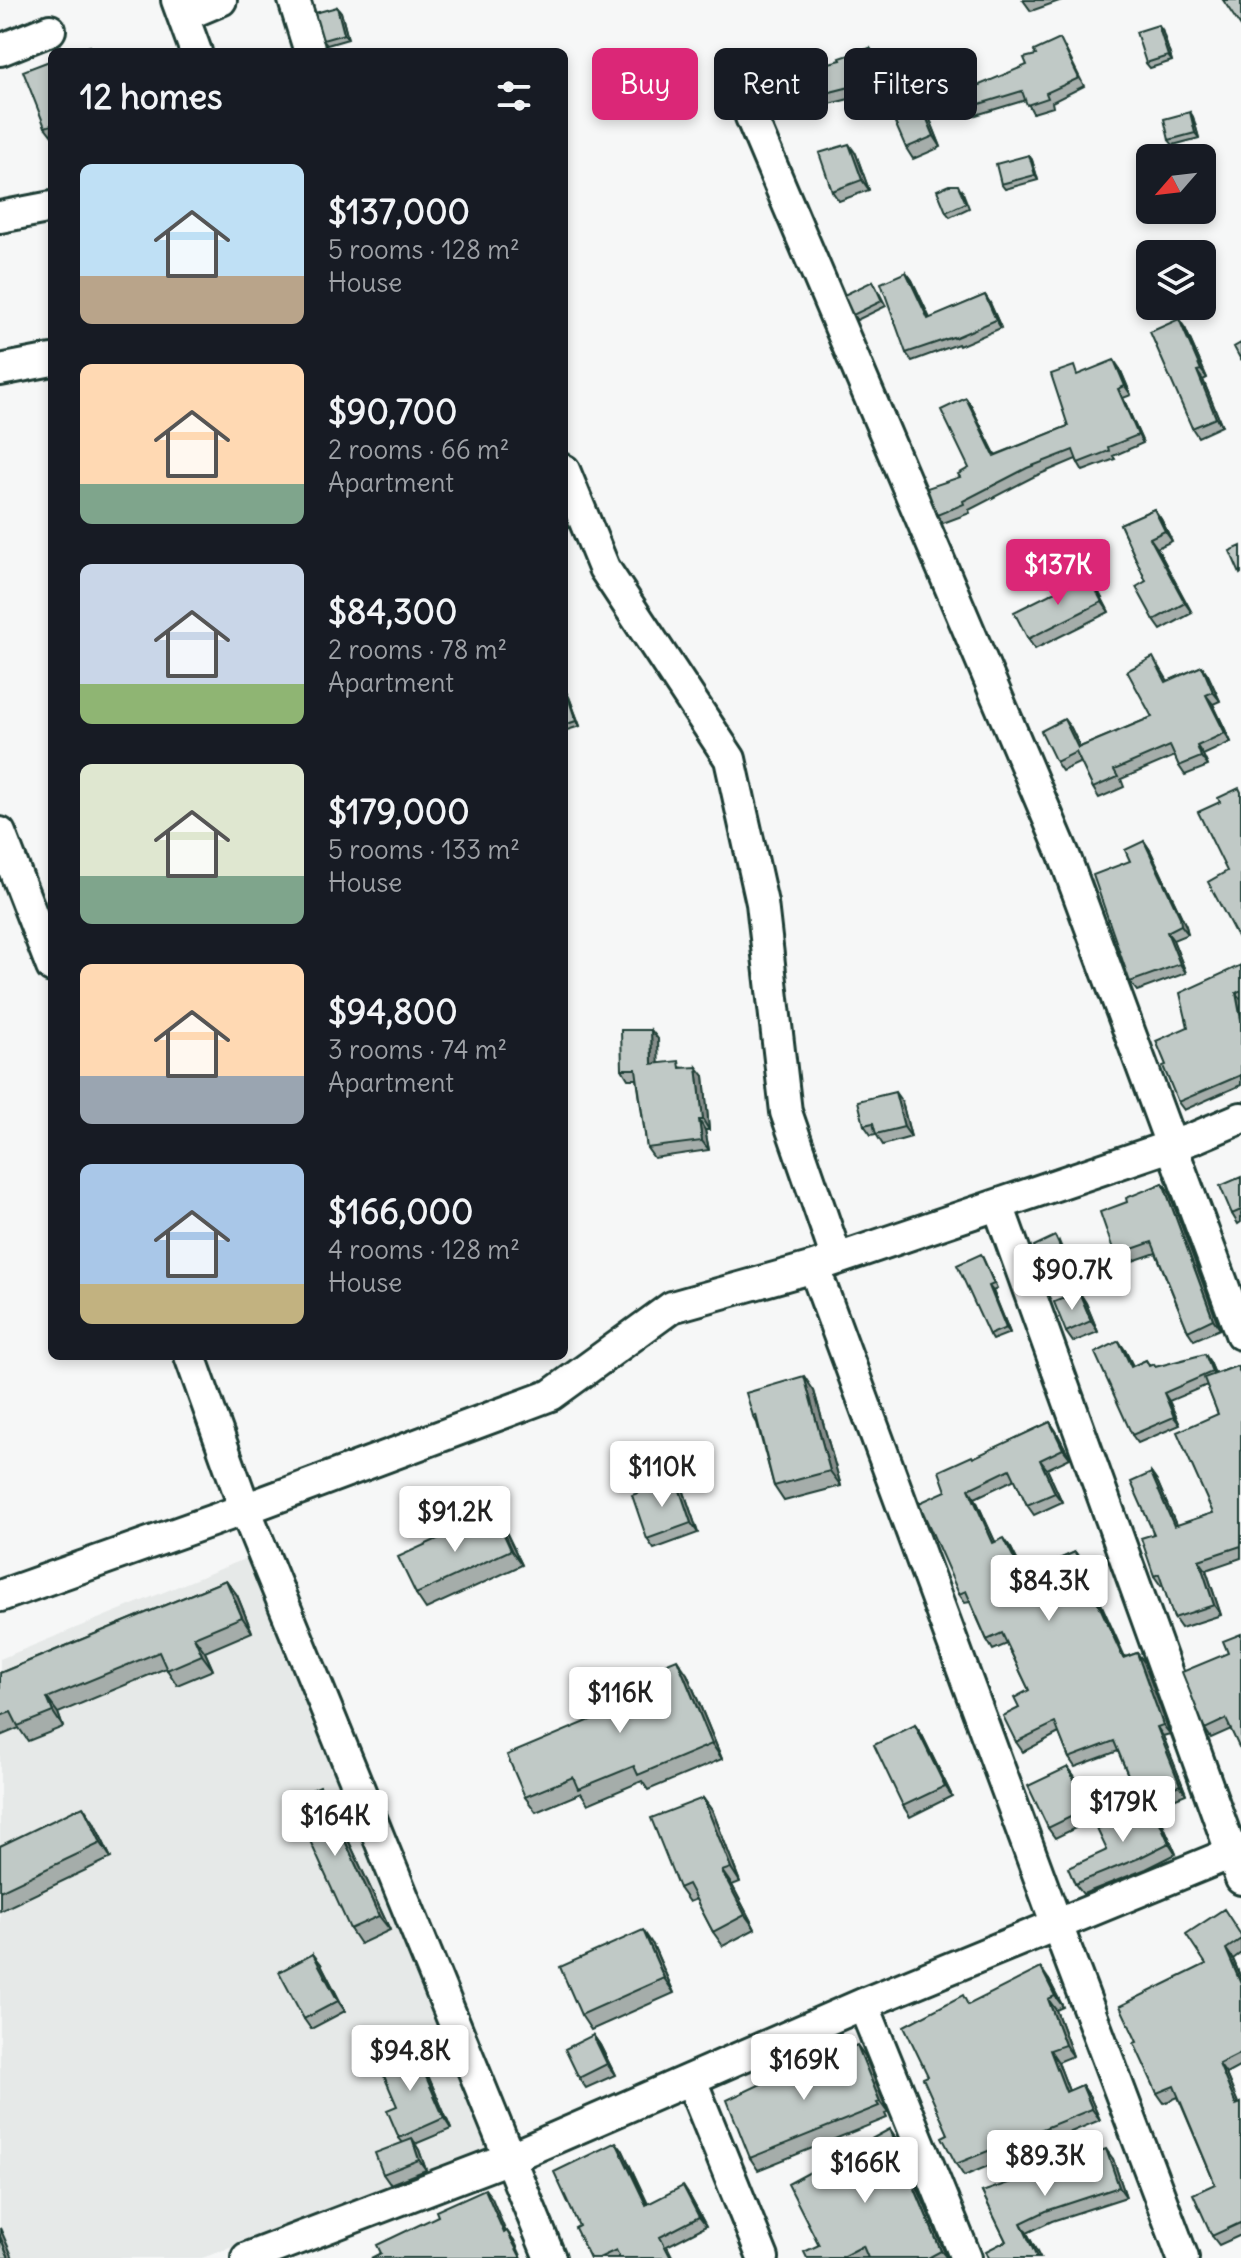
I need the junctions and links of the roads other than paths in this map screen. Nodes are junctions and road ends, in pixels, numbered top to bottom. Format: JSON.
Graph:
{"nodes":[{"id":1,"x":221,"y":0,"type":"edge"},
{"id":2,"x":294,"y":0,"type":"edge"},
{"id":3,"x":180,"y":8,"type":"edge"},
{"id":4,"x":50,"y":30,"type":"dead end"},
{"id":5,"x":195,"y":48,"type":"edge"},
{"id":6,"x":309,"y":48,"type":"edge"},
{"id":7,"x":0,"y":50,"type":"edge"},
{"id":8,"x":752,"y":120,"type":"edge"},
{"id":9,"x":48,"y":208,"type":"edge"},
{"id":10,"x":0,"y":217,"type":"edge"},
{"id":11,"x":48,"y":361,"type":"edge"},
{"id":12,"x":0,"y":370,"type":"edge"},
{"id":13,"x":568,"y":480,"type":"edge"},
{"id":14,"x":0,"y":833,"type":"edge"},
{"id":15,"x":48,"y":957,"type":"edge"},
{"id":16,"x":1241,"y":1118,"type":"edge"},
{"id":17,"x":1172,"y":1145,"type":"junction"},
{"id":18,"x":998,"y":1205,"type":"junction"},
{"id":19,"x":826,"y":1263,"type":"junction"},
{"id":20,"x":1241,"y":1334,"type":"edge"},
{"id":21,"x":191,"y":1360,"type":"edge"},
{"id":22,"x":245,"y":1509,"type":"junction"},
{"id":23,"x":0,"y":1596,"type":"edge"},
{"id":24,"x":1237,"y":1860,"type":"edge"},
{"id":25,"x":1057,"y":1925,"type":"junction"},
{"id":26,"x":863,"y":2004,"type":"junction"},
{"id":27,"x":691,"y":2080,"type":"junction"},
{"id":28,"x":509,"y":2158,"type":"junction"},
{"id":29,"x":322,"y":2245,"type":"edge"},
{"id":30,"x":247,"y":2258,"type":"edge"},
{"id":31,"x":550,"y":2258,"type":"edge"},
{"id":32,"x":763,"y":2258,"type":"edge"},
{"id":33,"x":966,"y":2258,"type":"edge"},
{"id":34,"x":1183,"y":2258,"type":"edge"}],
"edges":[{"from":1,"to":3,"type":"street"},
{"from":2,"to":6,"type":"street"},
{"from":3,"to":5,"type":"street"},
{"from":4,"to":7,"type":"street"},
{"from":8,"to":17,"type":"street"},
{"from":9,"to":10,"type":"street"},
{"from":11,"to":12,"type":"street"},
{"from":13,"to":19,"type":"street"},
{"from":14,"to":15,"type":"street"},
{"from":16,"to":17,"type":"street"},
{"from":17,"to":18,"type":"street"},
{"from":17,"to":20,"type":"street"},
{"from":18,"to":19,"type":"street"},
{"from":18,"to":24,"type":"street"},
{"from":19,"to":22,"type":"street"},
{"from":19,"to":25,"type":"street"},
{"from":21,"to":22,"type":"street"},
{"from":22,"to":23,"type":"street"},
{"from":22,"to":28,"type":"street"},
{"from":24,"to":25,"type":"street"},
{"from":25,"to":26,"type":"street"},
{"from":25,"to":34,"type":"street"},
{"from":26,"to":27,"type":"street"},
{"from":26,"to":33,"type":"street"},
{"from":27,"to":28,"type":"street"},
{"from":27,"to":32,"type":"street"},
{"from":28,"to":29,"type":"street"},
{"from":28,"to":31,"type":"street"},
{"from":29,"to":30,"type":"street"}]}
